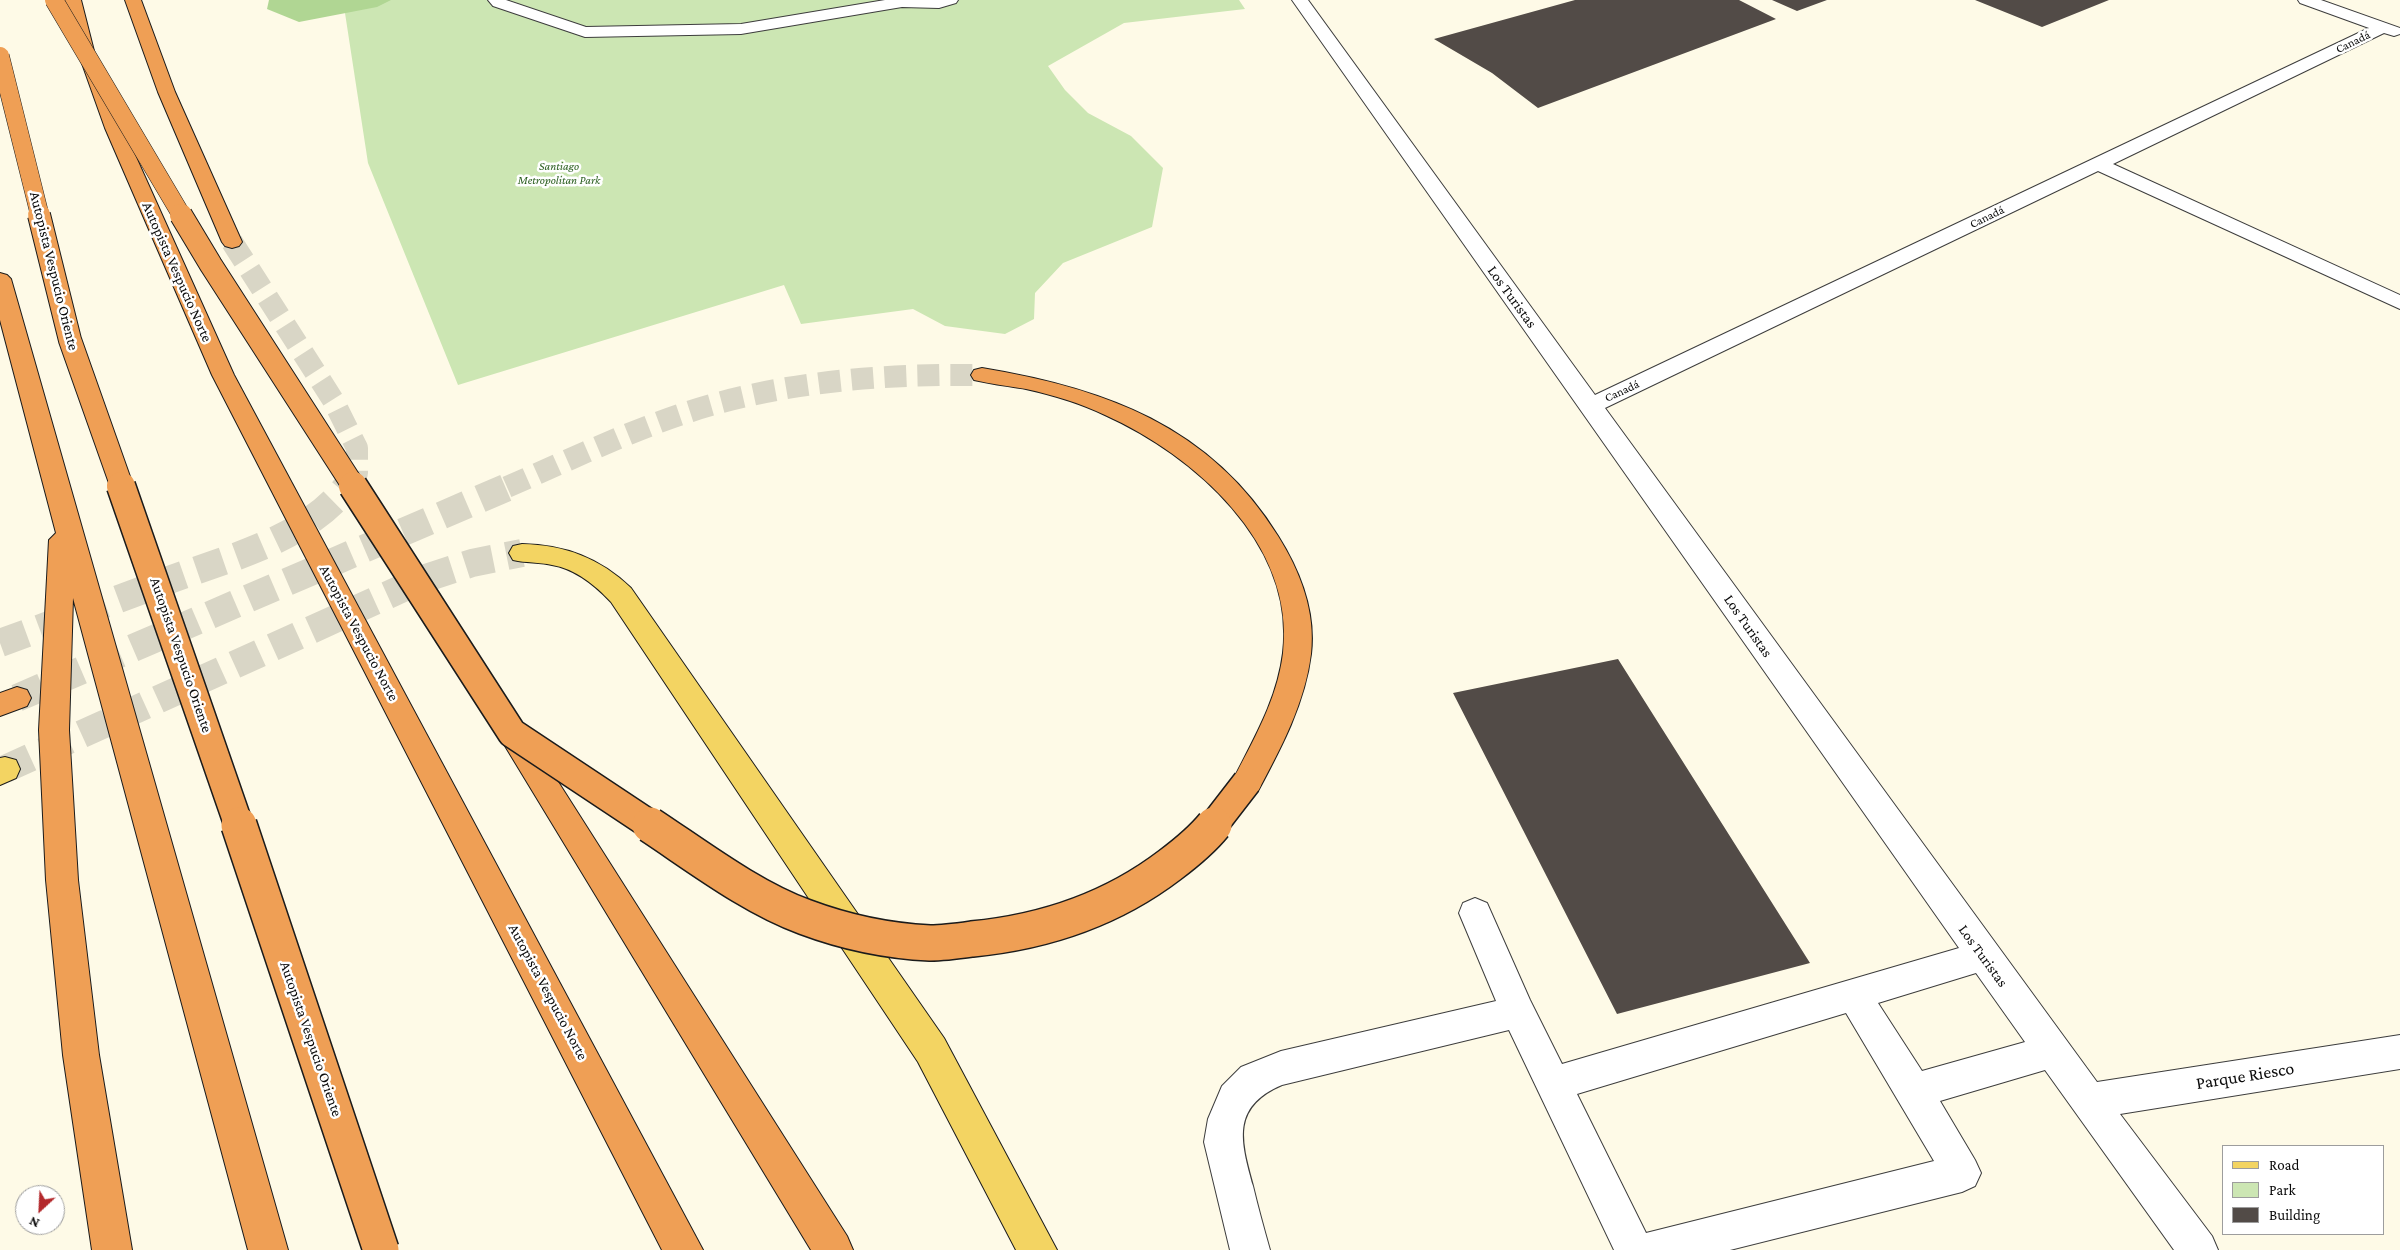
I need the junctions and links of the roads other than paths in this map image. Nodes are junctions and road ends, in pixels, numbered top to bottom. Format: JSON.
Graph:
{"nodes":[{"id":1,"x":54,"y":0,"type":"edge"},
{"id":2,"x":73,"y":0,"type":"edge"},
{"id":3,"x":133,"y":0,"type":"edge"},
{"id":4,"x":496,"y":0,"type":"edge"},
{"id":5,"x":950,"y":0,"type":"edge"},
{"id":6,"x":1300,"y":0,"type":"edge"},
{"id":7,"x":2306,"y":0,"type":"edge"},
{"id":8,"x":2392,"y":30,"type":"edge"},
{"id":9,"x":0,"y":56,"type":"edge"},
{"id":10,"x":2098,"y":164,"type":"junction"},
{"id":11,"x":232,"y":242,"type":"tunnel mouth"},
{"id":12,"x":0,"y":279,"type":"edge"},
{"id":13,"x":2400,"y":303,"type":"edge"},
{"id":14,"x":982,"y":376,"type":"tunnel mouth"},
{"id":15,"x":1591,"y":406,"type":"junction"},
{"id":16,"x":63,"y":513,"type":"junction"},
{"id":17,"x":522,"y":553,"type":"tunnel mouth"},
{"id":18,"x":512,"y":733,"type":"junction"},
{"id":19,"x":1476,"y":913,"type":"dead end"},
{"id":20,"x":1984,"y":956,"type":"junction"},
{"id":21,"x":1854,"y":995,"type":"junction"},
{"id":22,"x":1518,"y":1012,"type":"junction"},
{"id":23,"x":2052,"y":1051,"type":"junction"},
{"id":24,"x":2400,"y":1052,"type":"edge"},
{"id":25,"x":1553,"y":1084,"type":"junction"},
{"id":26,"x":1914,"y":1091,"type":"junction"},
{"id":27,"x":605,"y":1100,"type":"junction"},
{"id":28,"x":2089,"y":1101,"type":"junction"},
{"id":29,"x":112,"y":1250,"type":"edge"},
{"id":30,"x":268,"y":1250,"type":"edge"},
{"id":31,"x":380,"y":1250,"type":"edge"},
{"id":32,"x":682,"y":1250,"type":"edge"},
{"id":33,"x":698,"y":1250,"type":"edge"},
{"id":34,"x":833,"y":1250,"type":"edge"},
{"id":35,"x":1038,"y":1250,"type":"edge"},
{"id":36,"x":1250,"y":1250,"type":"edge"},
{"id":37,"x":1634,"y":1250,"type":"edge"},
{"id":38,"x":1652,"y":1250,"type":"edge"},
{"id":39,"x":2198,"y":1250,"type":"edge"}],
"edges":[{"from":1,"to":18,"type":"highway","bridge":true},
{"from":2,"to":27,"type":"highway","name":"Autopista Vespucio Norte"},
{"from":3,"to":11,"type":"highway"},
{"from":4,"to":5,"type":"street"},
{"from":6,"to":15,"type":"street","name":"Los Turistas"},
{"from":7,"to":8,"type":"street"},
{"from":8,"to":10,"type":"street","name":"Canadá"},
{"from":9,"to":31,"type":"highway","name":"Autopista Vespucio Oriente","bridge":true},
{"from":10,"to":13,"type":"street"},
{"from":10,"to":15,"type":"street","name":"Canadá"},
{"from":12,"to":16,"type":"highway"},
{"from":14,"to":18,"type":"highway","bridge":true},
{"from":15,"to":20,"type":"street","name":"Los Turistas"},
{"from":16,"to":29,"type":"highway"},
{"from":16,"to":30,"type":"highway"},
{"from":17,"to":35,"type":"main road"},
{"from":18,"to":34,"type":"highway"},
{"from":19,"to":22,"type":"street"},
{"from":20,"to":21,"type":"street"},
{"from":20,"to":23,"type":"street","name":"Los Turistas"},
{"from":21,"to":25,"type":"street"},
{"from":21,"to":26,"type":"street"},
{"from":22,"to":25,"type":"street"},
{"from":22,"to":36,"type":"street"},
{"from":23,"to":26,"type":"street"},
{"from":23,"to":28,"type":"street","name":"Los Turistas"},
{"from":24,"to":28,"type":"street","name":"Parque Riesco"},
{"from":25,"to":37,"type":"street"},
{"from":26,"to":38,"type":"street"},
{"from":27,"to":32,"type":"highway","name":"Autopista Vespucio Norte"},
{"from":27,"to":33,"type":"highway"},
{"from":28,"to":39,"type":"street","name":"Los Turistas"}]}
